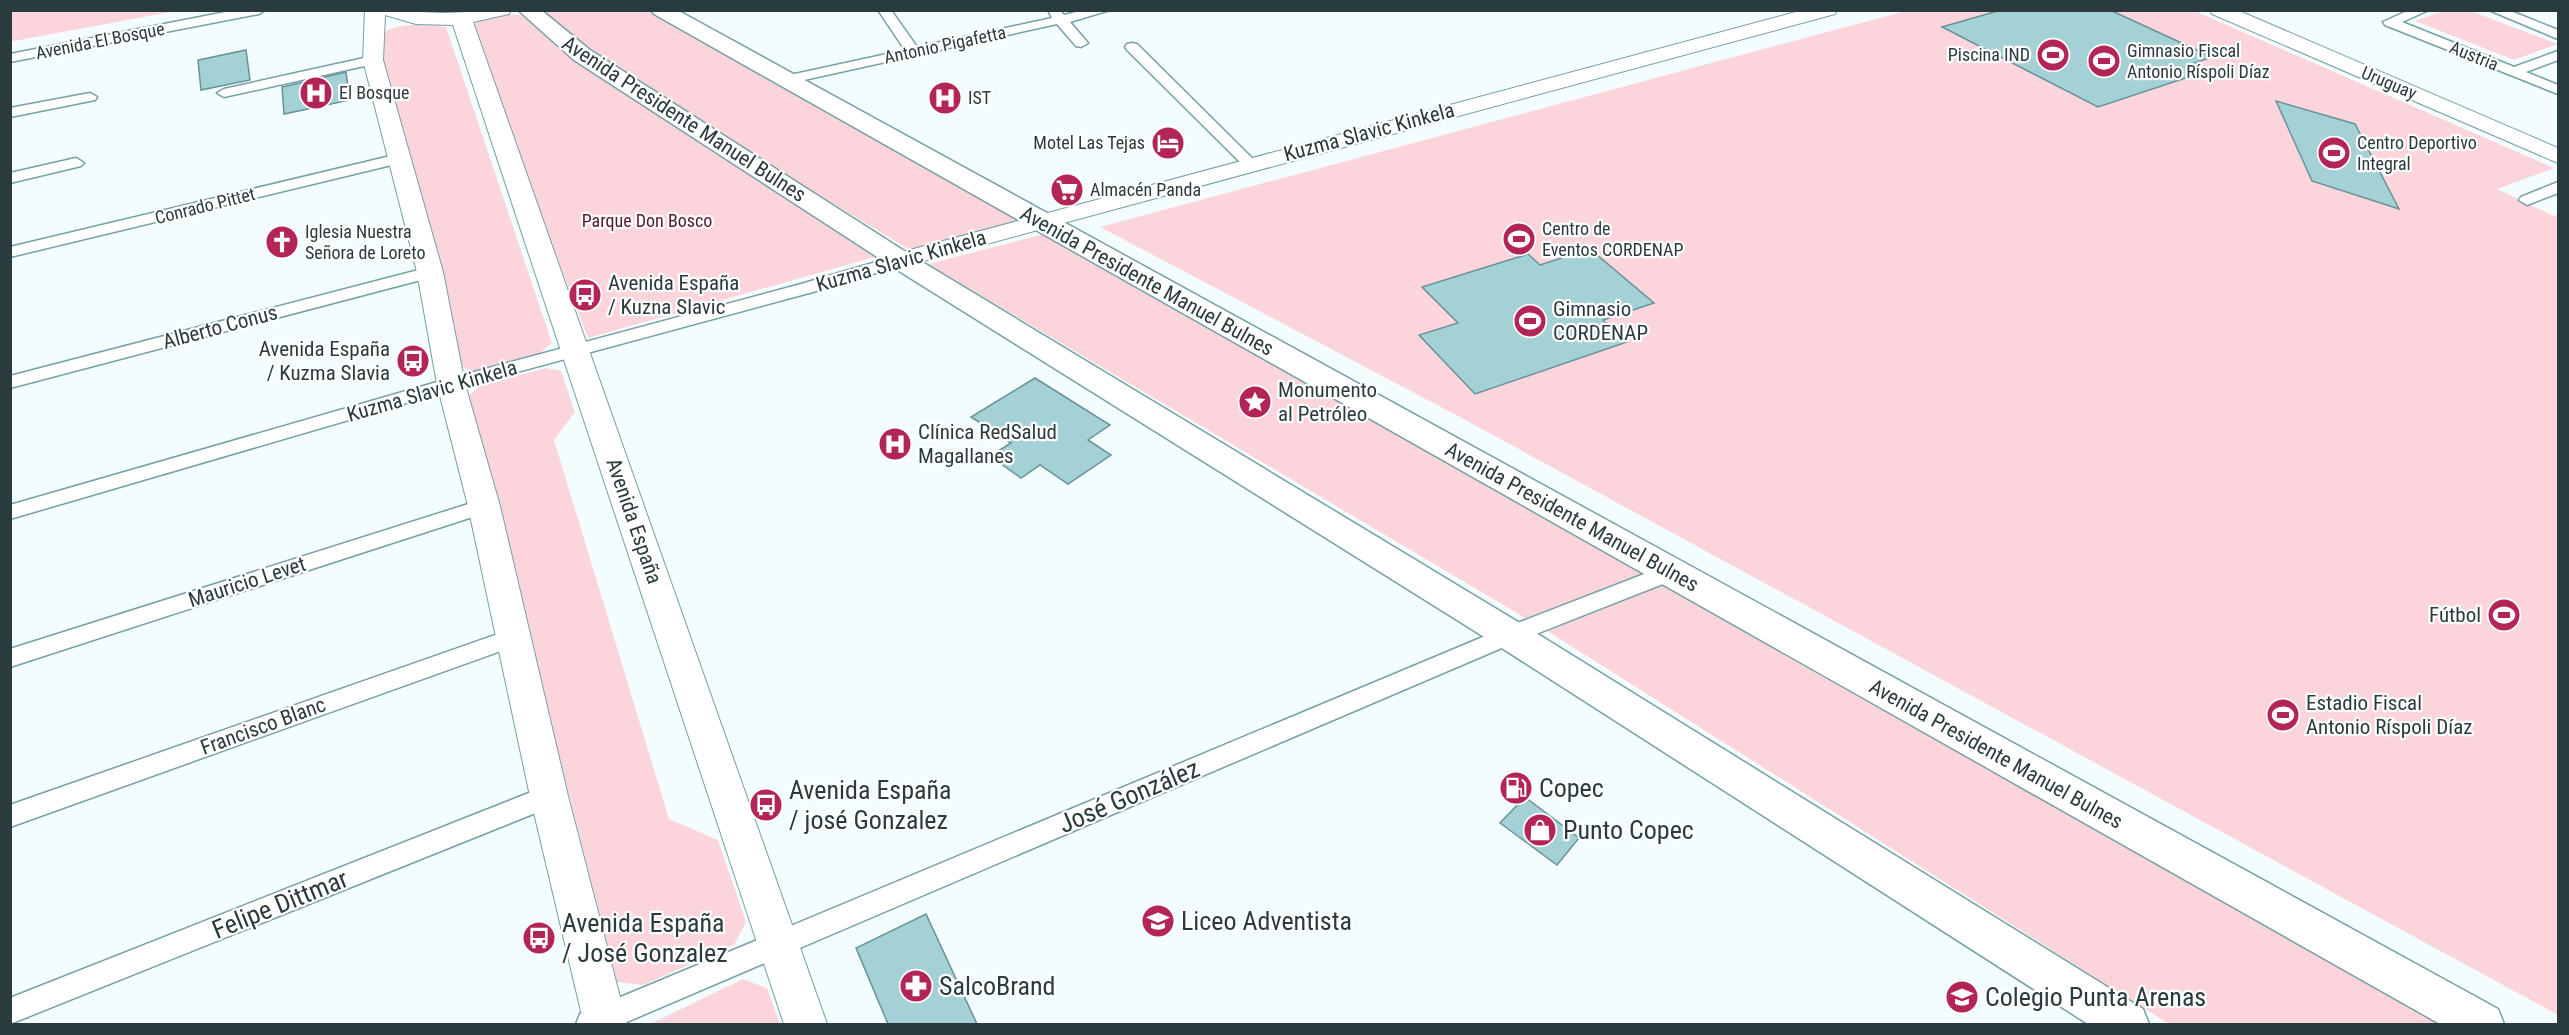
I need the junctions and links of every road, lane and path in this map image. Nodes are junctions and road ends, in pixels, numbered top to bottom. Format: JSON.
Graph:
{"nodes":[{"id":1,"x":195,"y":10,"type":"edge"},
{"id":2,"x":259,"y":10,"type":"edge"},
{"id":3,"x":375,"y":10,"type":"edge"},
{"id":4,"x":388,"y":10,"type":"edge"},
{"id":5,"x":502,"y":10,"type":"edge"},
{"id":6,"x":528,"y":10,"type":"edge"},
{"id":7,"x":884,"y":10,"type":"edge"},
{"id":8,"x":1104,"y":10,"type":"edge"},
{"id":9,"x":1828,"y":10,"type":"edge"},
{"id":10,"x":2219,"y":10,"type":"edge"},
{"id":11,"x":2423,"y":10,"type":"edge"},
{"id":12,"x":2495,"y":10,"type":"edge"},
{"id":13,"x":668,"y":11,"type":"edge"},
{"id":14,"x":1057,"y":15,"type":"edge"},
{"id":15,"x":461,"y":18,"type":"junction"},
{"id":16,"x":2559,"y":35,"type":"edge"},
{"id":17,"x":1082,"y":43,"type":"dead end"},
{"id":18,"x":10,"y":45,"type":"edge"},
{"id":19,"x":1132,"y":47,"type":"dead end"},
{"id":20,"x":913,"y":52,"type":"junction"},
{"id":21,"x":2559,"y":55,"type":"edge"},
{"id":22,"x":10,"y":58,"type":"edge"},
{"id":23,"x":373,"y":60,"type":"junction"},
{"id":24,"x":2514,"y":72,"type":"junction"},
{"id":25,"x":786,"y":80,"type":"junction"},
{"id":26,"x":2559,"y":90,"type":"edge"},
{"id":27,"x":224,"y":93,"type":"dead end"},
{"id":28,"x":90,"y":97,"type":"dead end"},
{"id":29,"x":10,"y":113,"type":"edge"},
{"id":30,"x":2559,"y":156,"type":"edge"},
{"id":31,"x":399,"y":159,"type":"junction"},
{"id":32,"x":76,"y":163,"type":"dead end"},
{"id":33,"x":1250,"y":164,"type":"junction"},
{"id":34,"x":10,"y":178,"type":"edge"},
{"id":35,"x":2559,"y":187,"type":"edge"},
{"id":36,"x":2527,"y":200,"type":"dead end"},
{"id":37,"x":1040,"y":221,"type":"junction"},
{"id":38,"x":10,"y":252,"type":"edge"},
{"id":39,"x":900,"y":260,"type":"junction"},
{"id":40,"x":430,"y":272,"type":"junction"},
{"id":41,"x":576,"y":351,"type":"junction"},
{"id":42,"x":10,"y":382,"type":"edge"},
{"id":43,"x":451,"y":384,"type":"junction"},
{"id":44,"x":484,"y":506,"type":"junction"},
{"id":45,"x":10,"y":512,"type":"edge"},
{"id":46,"x":1670,"y":572,"type":"junction"},
{"id":47,"x":1510,"y":635,"type":"junction"},
{"id":48,"x":515,"y":637,"type":"junction"},
{"id":49,"x":10,"y":658,"type":"edge"},
{"id":50,"x":549,"y":796,"type":"junction"},
{"id":51,"x":10,"y":816,"type":"edge"},
{"id":52,"x":778,"y":944,"type":"junction"},
{"id":53,"x":10,"y":1012,"type":"edge"},
{"id":54,"x":599,"y":1022,"type":"edge"},
{"id":55,"x":806,"y":1024,"type":"edge"},
{"id":56,"x":2127,"y":1024,"type":"edge"},
{"id":57,"x":2482,"y":1024,"type":"edge"}],
"edges":[{"from":1,"to":18,"type":"street","name":"Avenida El Bosque"},
{"from":2,"to":22,"type":"street","name":"Avenida El Bosque"},
{"from":3,"to":23,"type":"main road"},
{"from":4,"to":15,"type":"main road"},
{"from":5,"to":15,"type":"main road"},
{"from":6,"to":39,"type":"main road","name":"Avenida Presidente Manuel Bulnes"},
{"from":7,"to":20,"type":"street"},
{"from":8,"to":14,"type":"street","name":"Antonio Pigafetta"},
{"from":9,"to":33,"type":"main road","name":"Kuzma Slavic Kinkela"},
{"from":10,"to":30,"type":"main road","name":"Uruguay"},
{"from":11,"to":24,"type":"street","name":"Austria"},
{"from":12,"to":16,"type":"street"},
{"from":13,"to":25,"type":"main road","name":"Avenida Presidente Manuel Bulnes"},
{"from":14,"to":17,"type":"street"},
{"from":14,"to":20,"type":"street","name":"Antonio Pigafetta"},
{"from":15,"to":41,"type":"main road","name":"Avenida España"},
{"from":19,"to":33,"type":"street"},
{"from":20,"to":25,"type":"street","name":"Antonio Pigafetta"},
{"from":21,"to":24,"type":"street"},
{"from":23,"to":27,"type":"street"},
{"from":23,"to":31,"type":"main road"},
{"from":24,"to":26,"type":"street","name":"Austria"},
{"from":25,"to":37,"type":"main road","name":"Avenida Presidente Manuel Bulnes"},
{"from":28,"to":29,"type":"street"},
{"from":31,"to":38,"type":"street","name":"Conrado Pittet"},
{"from":31,"to":40,"type":"main road"},
{"from":32,"to":34,"type":"street"},
{"from":33,"to":37,"type":"main road","name":"Kuzma Slavic Kinkela"},
{"from":35,"to":36,"type":"street"},
{"from":37,"to":39,"type":"main road","name":"Kuzma Slavic Kinkela"},
{"from":37,"to":46,"type":"main road","name":"Avenida Presidente Manuel Bulnes"},
{"from":39,"to":41,"type":"street","name":"Kuzma Slavic Kinkela"},
{"from":39,"to":47,"type":"main road","name":"Avenida Presidente Manuel Bulnes"},
{"from":40,"to":42,"type":"street","name":"Alberto Conus"},
{"from":40,"to":43,"type":"main road"},
{"from":41,"to":43,"type":"street","name":"Kuzma Slavic Kinkela"},
{"from":41,"to":52,"type":"main road","name":"Avenida España"},
{"from":43,"to":44,"type":"main road"},
{"from":43,"to":45,"type":"street","name":"Kuzma Slavic Kinkela"},
{"from":44,"to":48,"type":"main road"},
{"from":44,"to":49,"type":"street","name":"Mauricio Levet"},
{"from":46,"to":47,"type":"street","name":"José González"},
{"from":46,"to":57,"type":"main road","name":"Avenida Presidente Manuel Bulnes"},
{"from":47,"to":52,"type":"street","name":"José González"},
{"from":47,"to":56,"type":"main road","name":"Avenida Presidente Manuel Bulnes"},
{"from":48,"to":50,"type":"main road"},
{"from":48,"to":51,"type":"street","name":"Francisco Blanc"},
{"from":50,"to":53,"type":"street","name":"Felipe Dittmar"},
{"from":50,"to":54,"type":"main road"},
{"from":52,"to":54,"type":"street","name":"José González"},
{"from":52,"to":55,"type":"main road","name":"Avenida España"}]}
